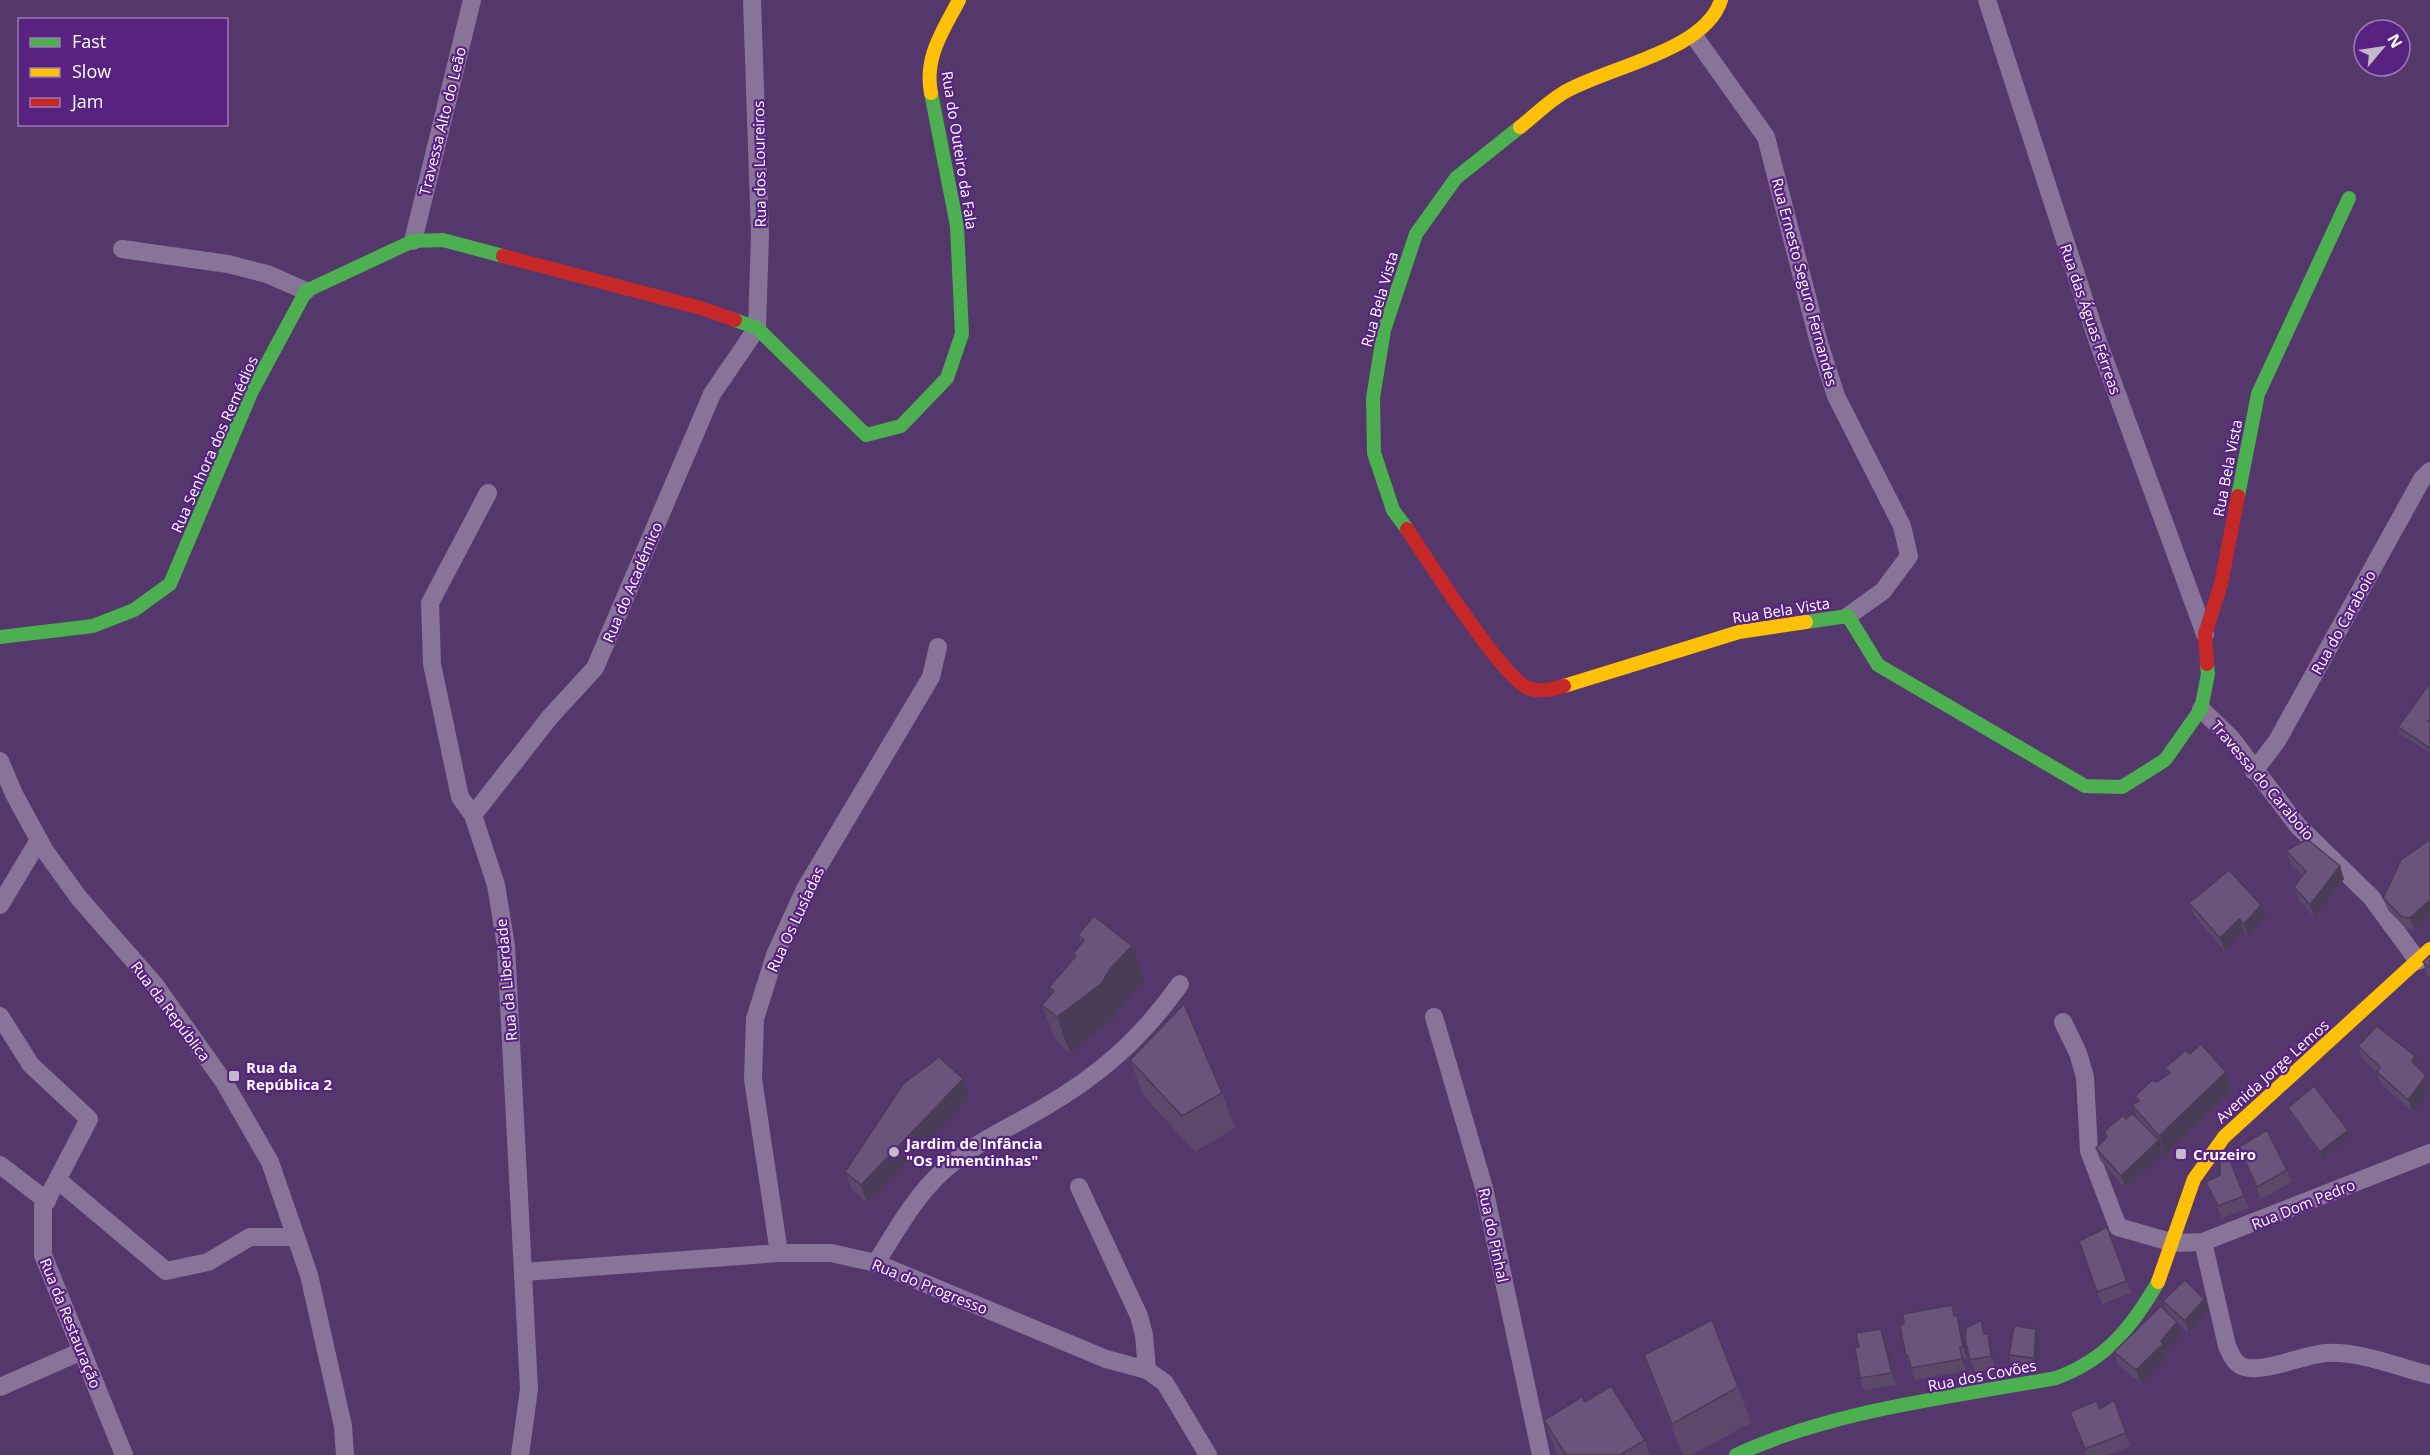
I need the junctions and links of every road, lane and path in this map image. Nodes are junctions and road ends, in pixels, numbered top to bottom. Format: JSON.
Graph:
{"nodes":[{"id":1,"x":472,"y":0,"type":"edge"},
{"id":2,"x":752,"y":0,"type":"edge"},
{"id":3,"x":959,"y":0,"type":"edge"},
{"id":4,"x":1721,"y":0,"type":"edge"},
{"id":5,"x":1987,"y":0,"type":"edge"},
{"id":6,"x":1694,"y":36,"type":"junction"},
{"id":7,"x":2349,"y":198,"type":"dead end"},
{"id":8,"x":412,"y":241,"type":"junction"},
{"id":9,"x":122,"y":249,"type":"dead end"},
{"id":10,"x":306,"y":291,"type":"junction"},
{"id":11,"x":757,"y":328,"type":"junction"},
{"id":12,"x":2430,"y":471,"type":"edge"},
{"id":13,"x":488,"y":493,"type":"dead end"},
{"id":14,"x":1848,"y":616,"type":"junction"},
{"id":15,"x":2205,"y":634,"type":"junction"},
{"id":16,"x":0,"y":637,"type":"edge"},
{"id":17,"x":938,"y":647,"type":"dead end"},
{"id":18,"x":2201,"y":709,"type":"junction"},
{"id":19,"x":0,"y":761,"type":"edge"},
{"id":20,"x":2254,"y":771,"type":"junction"},
{"id":21,"x":473,"y":815,"type":"junction"},
{"id":22,"x":39,"y":840,"type":"junction"},
{"id":23,"x":0,"y":905,"type":"edge"},
{"id":24,"x":2424,"y":955,"type":"edge"},
{"id":25,"x":1180,"y":984,"type":"dead end"},
{"id":26,"x":0,"y":1016,"type":"edge"},
{"id":27,"x":1434,"y":1017,"type":"dead end"},
{"id":28,"x":2063,"y":1022,"type":"dead end"},
{"id":29,"x":2430,"y":1153,"type":"edge"},
{"id":30,"x":0,"y":1165,"type":"edge"},
{"id":31,"x":59,"y":1181,"type":"junction"},
{"id":32,"x":1079,"y":1187,"type":"dead end"},
{"id":33,"x":47,"y":1201,"type":"junction"},
{"id":34,"x":296,"y":1237,"type":"junction"},
{"id":35,"x":2203,"y":1242,"type":"junction"},
{"id":36,"x":2174,"y":1243,"type":"junction"},
{"id":37,"x":779,"y":1253,"type":"junction"},
{"id":38,"x":876,"y":1263,"type":"junction"},
{"id":39,"x":524,"y":1272,"type":"junction"},
{"id":40,"x":82,"y":1351,"type":"junction"},
{"id":41,"x":1147,"y":1370,"type":"junction"},
{"id":42,"x":2430,"y":1375,"type":"edge"},
{"id":43,"x":0,"y":1387,"type":"edge"},
{"id":44,"x":124,"y":1455,"type":"edge"},
{"id":45,"x":345,"y":1455,"type":"edge"},
{"id":46,"x":520,"y":1455,"type":"edge"},
{"id":47,"x":1208,"y":1455,"type":"edge"},
{"id":48,"x":1541,"y":1455,"type":"edge"},
{"id":49,"x":1736,"y":1455,"type":"edge"}],
"edges":[{"from":1,"to":8,"type":"street","name":"Travessa Alto do Leão"},
{"from":2,"to":11,"type":"street","name":"Rua dos Loureiros"},
{"from":3,"to":11,"type":"street","name":"Rua do Outeiro da Fala"},
{"from":4,"to":6,"type":"street"},
{"from":5,"to":15,"type":"street","name":"Rua das Águas Férreas"},
{"from":6,"to":14,"type":"street","name":"Rua Ernesto Seguro Fernandes"},
{"from":6,"to":14,"type":"street","name":"Rua Bela Vista"},
{"from":7,"to":15,"type":"street","name":"Rua Bela Vista"},
{"from":8,"to":10,"type":"street"},
{"from":8,"to":11,"type":"street"},
{"from":9,"to":10,"type":"street"},
{"from":10,"to":16,"type":"street","name":"Rua Senhora dos Remédios"},
{"from":11,"to":21,"type":"street","name":"Rua do Académico"},
{"from":12,"to":20,"type":"street","name":"Rua do Caraboio"},
{"from":13,"to":21,"type":"street","name":"Rua da Liberdade"},
{"from":14,"to":18,"type":"street","name":"Rua Bela Vista"},
{"from":15,"to":18,"type":"street","name":"Rua Bela Vista"},
{"from":17,"to":37,"type":"street","name":"Rua Os Lusíadas"},
{"from":18,"to":20,"type":"street","name":"Travessa do Caraboio"},
{"from":19,"to":22,"type":"street","name":"Rua da República"},
{"from":20,"to":24,"type":"street","name":"Travessa do Caraboio"},
{"from":21,"to":39,"type":"street","name":"Rua da Liberdade"},
{"from":22,"to":23,"type":"street"},
{"from":22,"to":34,"type":"street","name":"Rua da República"},
{"from":24,"to":36,"type":"street","name":"Avenida Jorge Lemos"},
{"from":25,"to":38,"type":"street"},
{"from":26,"to":31,"type":"street","name":"Rua da Restauração"},
{"from":27,"to":48,"type":"street","name":"Rua do Pinhal"},
{"from":28,"to":36,"type":"street","name":"Rua Dom Pedro"},
{"from":29,"to":35,"type":"street","name":"Rua Dom Pedro"},
{"from":30,"to":33,"type":"street"},
{"from":31,"to":33,"type":"street","name":"Rua da Restauração"},
{"from":31,"to":34,"type":"street"},
{"from":32,"to":41,"type":"street"},
{"from":33,"to":40,"type":"street","name":"Rua da Restauração"},
{"from":34,"to":45,"type":"street","name":"Rua da República"},
{"from":35,"to":36,"type":"street","name":"Rua Dom Pedro"},
{"from":35,"to":42,"type":"street"},
{"from":36,"to":49,"type":"street","name":"Rua dos Covões"},
{"from":37,"to":38,"type":"street","name":"Rua do Progresso"},
{"from":37,"to":39,"type":"street","name":"Rua do Progresso"},
{"from":38,"to":41,"type":"street","name":"Rua do Progresso"},
{"from":39,"to":46,"type":"street","name":"Rua da Liberdade"},
{"from":40,"to":43,"type":"street"},
{"from":40,"to":44,"type":"street","name":"Rua da Restauração"},
{"from":41,"to":47,"type":"street","name":"Rua do Progresso"}]}
